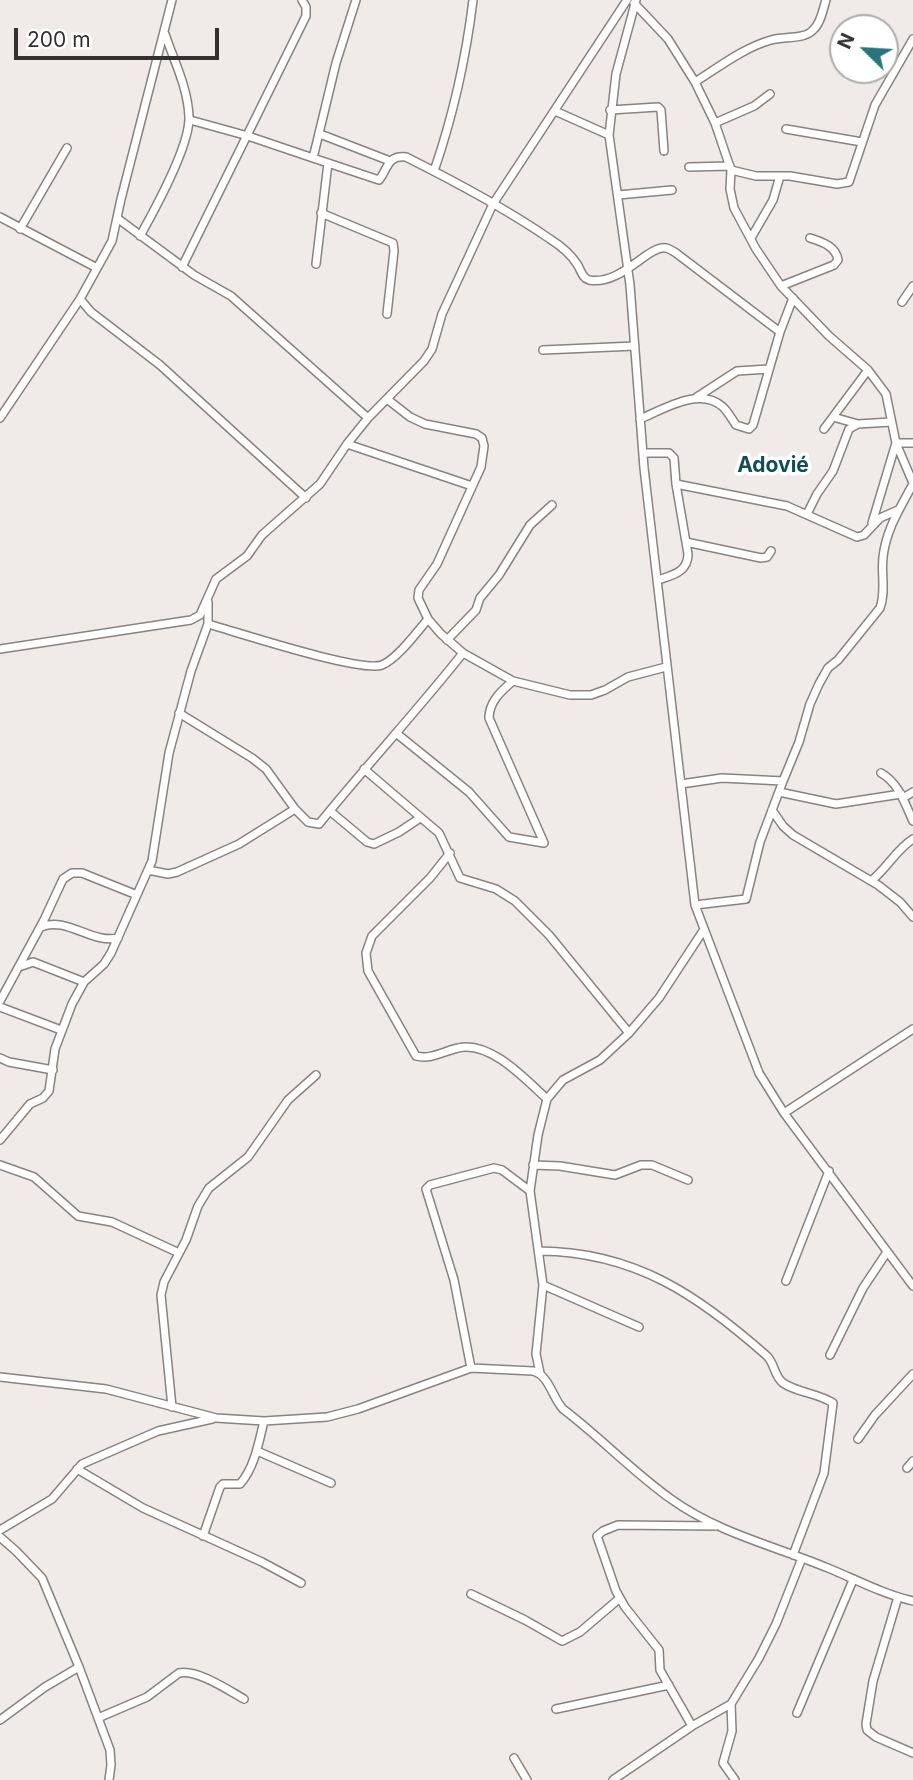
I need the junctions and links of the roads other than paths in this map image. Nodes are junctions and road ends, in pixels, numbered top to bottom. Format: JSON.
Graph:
{"nodes":[{"id":1,"x":172,"y":0,"type":"edge"},
{"id":2,"x":302,"y":0,"type":"edge"},
{"id":3,"x":356,"y":0,"type":"edge"},
{"id":4,"x":473,"y":0,"type":"edge"},
{"id":5,"x":825,"y":0,"type":"edge"},
{"id":6,"x":632,"y":1,"type":"edge"},
{"id":7,"x":164,"y":33,"type":"junction"},
{"id":8,"x":913,"y":39,"type":"edge"},
{"id":9,"x":695,"y":82,"type":"junction"},
{"id":10,"x":770,"y":94,"type":"dead end"},
{"id":11,"x":610,"y":110,"type":"junction"},
{"id":12,"x":555,"y":111,"type":"junction"},
{"id":13,"x":190,"y":120,"type":"junction"},
{"id":14,"x":715,"y":123,"type":"junction"},
{"id":15,"x":786,"y":129,"type":"dead end"},
{"id":16,"x":320,"y":134,"type":"junction"},
{"id":17,"x":609,"y":135,"type":"junction"},
{"id":18,"x":248,"y":136,"type":"junction"},
{"id":19,"x":862,"y":142,"type":"junction"},
{"id":20,"x":67,"y":148,"type":"dead end"},
{"id":21,"x":664,"y":151,"type":"dead end"},
{"id":22,"x":313,"y":158,"type":"junction"},
{"id":23,"x":390,"y":160,"type":"junction"},
{"id":24,"x":328,"y":163,"type":"junction"},
{"id":25,"x":689,"y":167,"type":"dead end"},
{"id":26,"x":730,"y":168,"type":"junction"},
{"id":27,"x":434,"y":171,"type":"junction"},
{"id":28,"x":779,"y":176,"type":"junction"},
{"id":29,"x":672,"y":190,"type":"dead end"},
{"id":30,"x":618,"y":195,"type":"junction"},
{"id":31,"x":493,"y":204,"type":"junction"},
{"id":32,"x":321,"y":213,"type":"junction"},
{"id":33,"x":0,"y":217,"type":"edge"},
{"id":34,"x":117,"y":218,"type":"junction"},
{"id":35,"x":20,"y":229,"type":"junction"},
{"id":36,"x":140,"y":236,"type":"junction"},
{"id":37,"x":751,"y":238,"type":"junction"},
{"id":38,"x":810,"y":238,"type":"dead end"},
{"id":39,"x":316,"y":264,"type":"dead end"},
{"id":40,"x":182,"y":267,"type":"junction"},
{"id":41,"x":97,"y":268,"type":"junction"},
{"id":42,"x":628,"y":270,"type":"junction"},
{"id":43,"x":781,"y":286,"type":"junction"},
{"id":44,"x":913,"y":286,"type":"edge"},
{"id":45,"x":793,"y":298,"type":"junction"},
{"id":46,"x":80,"y":299,"type":"junction"},
{"id":47,"x":902,"y":302,"type":"dead end"},
{"id":48,"x":387,"y":314,"type":"dead end"},
{"id":49,"x":780,"y":332,"type":"junction"},
{"id":50,"x":635,"y":346,"type":"junction"},
{"id":51,"x":543,"y":350,"type":"dead end"},
{"id":52,"x":769,"y":369,"type":"junction"},
{"id":53,"x":868,"y":370,"type":"junction"},
{"id":54,"x":697,"y":397,"type":"junction"},
{"id":55,"x":387,"y":399,"type":"junction"},
{"id":56,"x":833,"y":417,"type":"junction"},
{"id":57,"x":0,"y":418,"type":"edge"},
{"id":58,"x":368,"y":418,"type":"junction"},
{"id":59,"x":640,"y":419,"type":"junction"},
{"id":60,"x":891,"y":422,"type":"junction"},
{"id":61,"x":858,"y":424,"type":"junction"},
{"id":62,"x":824,"y":429,"type":"dead end"},
{"id":63,"x":896,"y":443,"type":"junction"},
{"id":64,"x":913,"y":443,"type":"edge"},
{"id":65,"x":347,"y":444,"type":"junction"},
{"id":66,"x":643,"y":453,"type":"junction"},
{"id":67,"x":676,"y":484,"type":"junction"},
{"id":68,"x":913,"y":484,"type":"edge"},
{"id":69,"x":472,"y":486,"type":"junction"},
{"id":70,"x":306,"y":498,"type":"junction"},
{"id":71,"x":552,"y":505,"type":"dead end"},
{"id":72,"x":898,"y":510,"type":"junction"},
{"id":73,"x":807,"y":514,"type":"junction"},
{"id":74,"x":871,"y":526,"type":"junction"},
{"id":75,"x":686,"y":542,"type":"junction"},
{"id":76,"x":771,"y":551,"type":"dead end"},
{"id":77,"x":658,"y":580,"type":"junction"},
{"id":78,"x":208,"y":602,"type":"junction"},
{"id":79,"x":428,"y":619,"type":"junction"},
{"id":80,"x":208,"y":624,"type":"junction"},
{"id":81,"x":447,"y":640,"type":"junction"},
{"id":82,"x":0,"y":649,"type":"edge"},
{"id":83,"x":463,"y":653,"type":"junction"},
{"id":84,"x":666,"y":667,"type":"junction"},
{"id":85,"x":513,"y":681,"type":"junction"},
{"id":86,"x":179,"y":712,"type":"junction"},
{"id":87,"x":396,"y":733,"type":"junction"},
{"id":88,"x":364,"y":769,"type":"junction"},
{"id":89,"x":881,"y":773,"type":"dead end"},
{"id":90,"x":783,"y":780,"type":"junction"},
{"id":91,"x":681,"y":784,"type":"junction"},
{"id":92,"x":779,"y":792,"type":"junction"},
{"id":93,"x":913,"y":792,"type":"edge"},
{"id":94,"x":902,"y":796,"type":"junction"},
{"id":95,"x":295,"y":809,"type":"junction"},
{"id":96,"x":772,"y":810,"type":"junction"},
{"id":97,"x":330,"y":811,"type":"junction"},
{"id":98,"x":420,"y":818,"type":"junction"},
{"id":99,"x":913,"y":821,"type":"edge"},
{"id":100,"x":913,"y":839,"type":"edge"},
{"id":101,"x":450,"y":853,"type":"junction"},
{"id":102,"x":148,"y":870,"type":"junction"},
{"id":103,"x":871,"y":881,"type":"junction"},
{"id":104,"x":137,"y":895,"type":"junction"},
{"id":105,"x":695,"y":905,"type":"junction"},
{"id":106,"x":913,"y":917,"type":"edge"},
{"id":107,"x":40,"y":927,"type":"junction"},
{"id":108,"x":703,"y":931,"type":"junction"},
{"id":109,"x":118,"y":938,"type":"junction"},
{"id":110,"x":17,"y":968,"type":"junction"},
{"id":111,"x":84,"y":982,"type":"junction"},
{"id":112,"x":0,"y":1001,"type":"edge"},
{"id":113,"x":0,"y":1007,"type":"edge"},
{"id":114,"x":913,"y":1029,"type":"edge"},
{"id":115,"x":61,"y":1030,"type":"junction"},
{"id":116,"x":629,"y":1033,"type":"junction"},
{"id":117,"x":0,"y":1058,"type":"edge"},
{"id":118,"x":53,"y":1070,"type":"junction"},
{"id":119,"x":316,"y":1074,"type":"dead end"},
{"id":120,"x":547,"y":1099,"type":"junction"},
{"id":121,"x":784,"y":1113,"type":"junction"},
{"id":122,"x":0,"y":1140,"type":"edge"},
{"id":123,"x":0,"y":1164,"type":"edge"},
{"id":124,"x":533,"y":1165,"type":"junction"},
{"id":125,"x":829,"y":1171,"type":"junction"},
{"id":126,"x":688,"y":1180,"type":"dead end"},
{"id":127,"x":530,"y":1191,"type":"junction"},
{"id":128,"x":540,"y":1251,"type":"junction"},
{"id":129,"x":887,"y":1252,"type":"junction"},
{"id":130,"x":179,"y":1253,"type":"junction"},
{"id":131,"x":786,"y":1281,"type":"dead end"},
{"id":132,"x":543,"y":1285,"type":"junction"},
{"id":133,"x":913,"y":1286,"type":"edge"},
{"id":134,"x":639,"y":1326,"type":"dead end"},
{"id":135,"x":830,"y":1355,"type":"dead end"},
{"id":136,"x":471,"y":1368,"type":"junction"},
{"id":137,"x":540,"y":1373,"type":"junction"},
{"id":138,"x":913,"y":1374,"type":"edge"},
{"id":139,"x":0,"y":1377,"type":"edge"},
{"id":140,"x":172,"y":1407,"type":"junction"},
{"id":141,"x":216,"y":1418,"type":"junction"},
{"id":142,"x":264,"y":1421,"type":"junction"},
{"id":143,"x":858,"y":1439,"type":"dead end"},
{"id":144,"x":257,"y":1451,"type":"junction"},
{"id":145,"x":913,"y":1461,"type":"edge"},
{"id":146,"x":907,"y":1468,"type":"dead end"},
{"id":147,"x":77,"y":1469,"type":"junction"},
{"id":148,"x":331,"y":1483,"type":"dead end"},
{"id":149,"x":719,"y":1527,"type":"junction"},
{"id":150,"x":0,"y":1530,"type":"edge"},
{"id":151,"x":203,"y":1536,"type":"junction"},
{"id":152,"x":0,"y":1537,"type":"edge"},
{"id":153,"x":793,"y":1555,"type":"junction"},
{"id":154,"x":802,"y":1558,"type":"junction"},
{"id":155,"x":853,"y":1580,"type":"junction"},
{"id":156,"x":301,"y":1583,"type":"dead end"},
{"id":157,"x":471,"y":1594,"type":"dead end"},
{"id":158,"x":898,"y":1597,"type":"junction"},
{"id":159,"x":620,"y":1598,"type":"junction"},
{"id":160,"x":913,"y":1601,"type":"edge"},
{"id":161,"x":79,"y":1667,"type":"junction"},
{"id":162,"x":669,"y":1685,"type":"junction"},
{"id":163,"x":244,"y":1699,"type":"dead end"},
{"id":164,"x":731,"y":1704,"type":"junction"},
{"id":165,"x":556,"y":1709,"type":"dead end"},
{"id":166,"x":797,"y":1713,"type":"dead end"},
{"id":167,"x":98,"y":1718,"type":"junction"},
{"id":168,"x":0,"y":1720,"type":"edge"},
{"id":169,"x":692,"y":1726,"type":"junction"},
{"id":170,"x":913,"y":1753,"type":"edge"},
{"id":171,"x":514,"y":1758,"type":"dead end"},
{"id":172,"x":108,"y":1780,"type":"edge"},
{"id":173,"x":527,"y":1780,"type":"edge"},
{"id":174,"x":613,"y":1780,"type":"edge"},
{"id":175,"x":735,"y":1780,"type":"edge"}],
"edges":[{"from":1,"to":7,"type":"street"},
{"from":2,"to":18,"type":"street"},
{"from":3,"to":16,"type":"street"},
{"from":4,"to":27,"type":"street"},
{"from":5,"to":9,"type":"street"},
{"from":6,"to":9,"type":"street"},
{"from":6,"to":11,"type":"street"},
{"from":6,"to":12,"type":"street"},
{"from":7,"to":13,"type":"street"},
{"from":7,"to":34,"type":"street"},
{"from":8,"to":19,"type":"street"},
{"from":9,"to":14,"type":"street"},
{"from":10,"to":14,"type":"street"},
{"from":11,"to":17,"type":"street"},
{"from":11,"to":21,"type":"street"},
{"from":12,"to":17,"type":"street"},
{"from":12,"to":31,"type":"street"},
{"from":13,"to":18,"type":"street"},
{"from":13,"to":36,"type":"street"},
{"from":14,"to":26,"type":"street"},
{"from":15,"to":19,"type":"street"},
{"from":16,"to":22,"type":"street"},
{"from":16,"to":23,"type":"street"},
{"from":17,"to":30,"type":"street"},
{"from":18,"to":22,"type":"street"},
{"from":18,"to":40,"type":"street"},
{"from":19,"to":28,"type":"street"},
{"from":20,"to":35,"type":"street"},
{"from":22,"to":24,"type":"street"},
{"from":23,"to":24,"type":"street"},
{"from":23,"to":27,"type":"street"},
{"from":24,"to":32,"type":"street"},
{"from":25,"to":26,"type":"street"},
{"from":26,"to":28,"type":"street"},
{"from":26,"to":37,"type":"street"},
{"from":27,"to":31,"type":"street"},
{"from":28,"to":37,"type":"street"},
{"from":29,"to":30,"type":"street"},
{"from":30,"to":42,"type":"street"},
{"from":31,"to":42,"type":"street"},
{"from":31,"to":55,"type":"street"},
{"from":32,"to":39,"type":"street"},
{"from":32,"to":48,"type":"street"},
{"from":33,"to":35,"type":"street"},
{"from":34,"to":36,"type":"street"},
{"from":34,"to":41,"type":"street"},
{"from":35,"to":41,"type":"street"},
{"from":36,"to":40,"type":"street"},
{"from":37,"to":43,"type":"street"},
{"from":38,"to":43,"type":"street"},
{"from":40,"to":58,"type":"street"},
{"from":41,"to":46,"type":"street"},
{"from":42,"to":49,"type":"street"},
{"from":42,"to":50,"type":"street"},
{"from":43,"to":45,"type":"street"},
{"from":44,"to":47,"type":"street"},
{"from":45,"to":49,"type":"street"},
{"from":45,"to":53,"type":"street"},
{"from":46,"to":57,"type":"street"},
{"from":46,"to":70,"type":"street"},
{"from":49,"to":52,"type":"street"},
{"from":50,"to":51,"type":"street"},
{"from":50,"to":59,"type":"street"},
{"from":52,"to":54,"type":"street"},
{"from":52,"to":54,"type":"street"},
{"from":53,"to":56,"type":"street"},
{"from":53,"to":60,"type":"street"},
{"from":54,"to":59,"type":"street"},
{"from":55,"to":58,"type":"street"},
{"from":55,"to":69,"type":"street"},
{"from":56,"to":61,"type":"street"},
{"from":56,"to":62,"type":"street"},
{"from":58,"to":65,"type":"street"},
{"from":59,"to":66,"type":"street"},
{"from":60,"to":61,"type":"street"},
{"from":60,"to":63,"type":"street"},
{"from":61,"to":73,"type":"street"},
{"from":63,"to":64,"type":"street"},
{"from":63,"to":68,"type":"street"},
{"from":63,"to":74,"type":"street"},
{"from":65,"to":69,"type":"street"},
{"from":65,"to":70,"type":"street"},
{"from":66,"to":67,"type":"street"},
{"from":66,"to":77,"type":"street"},
{"from":67,"to":73,"type":"street"},
{"from":67,"to":75,"type":"street"},
{"from":68,"to":72,"type":"street"},
{"from":69,"to":79,"type":"street"},
{"from":70,"to":78,"type":"street"},
{"from":71,"to":81,"type":"street"},
{"from":72,"to":74,"type":"street"},
{"from":72,"to":90,"type":"street"},
{"from":73,"to":74,"type":"street"},
{"from":75,"to":76,"type":"street"},
{"from":75,"to":77,"type":"street"},
{"from":77,"to":84,"type":"street"},
{"from":78,"to":80,"type":"street"},
{"from":78,"to":82,"type":"street"},
{"from":79,"to":80,"type":"street"},
{"from":79,"to":81,"type":"street"},
{"from":80,"to":86,"type":"street"},
{"from":81,"to":83,"type":"street"},
{"from":83,"to":85,"type":"street"},
{"from":83,"to":87,"type":"street"},
{"from":84,"to":85,"type":"street"},
{"from":84,"to":91,"type":"street"},
{"from":85,"to":87,"type":"street"},
{"from":86,"to":95,"type":"street"},
{"from":86,"to":102,"type":"street"},
{"from":87,"to":88,"type":"street"},
{"from":88,"to":97,"type":"street"},
{"from":88,"to":98,"type":"street"},
{"from":89,"to":94,"type":"street"},
{"from":90,"to":91,"type":"street"},
{"from":90,"to":92,"type":"street"},
{"from":91,"to":105,"type":"street"},
{"from":92,"to":94,"type":"street"},
{"from":92,"to":96,"type":"street"},
{"from":93,"to":94,"type":"street"},
{"from":94,"to":99,"type":"street"},
{"from":95,"to":97,"type":"street"},
{"from":95,"to":102,"type":"street"},
{"from":96,"to":103,"type":"street"},
{"from":96,"to":105,"type":"street"},
{"from":97,"to":98,"type":"street"},
{"from":98,"to":101,"type":"street"},
{"from":100,"to":103,"type":"street"},
{"from":101,"to":116,"type":"street"},
{"from":101,"to":120,"type":"street"},
{"from":102,"to":104,"type":"street"},
{"from":103,"to":106,"type":"street"},
{"from":104,"to":107,"type":"street"},
{"from":104,"to":109,"type":"street"},
{"from":105,"to":108,"type":"street"},
{"from":107,"to":109,"type":"street"},
{"from":107,"to":110,"type":"street"},
{"from":108,"to":116,"type":"street"},
{"from":108,"to":121,"type":"street"},
{"from":109,"to":111,"type":"street"},
{"from":110,"to":111,"type":"street"},
{"from":110,"to":112,"type":"street"},
{"from":111,"to":115,"type":"street"},
{"from":113,"to":115,"type":"street"},
{"from":114,"to":121,"type":"street"},
{"from":115,"to":118,"type":"street"},
{"from":116,"to":120,"type":"street"},
{"from":117,"to":118,"type":"street"},
{"from":118,"to":122,"type":"street"},
{"from":119,"to":130,"type":"street"},
{"from":120,"to":124,"type":"street"},
{"from":121,"to":125,"type":"street"},
{"from":123,"to":130,"type":"street"},
{"from":124,"to":126,"type":"street"},
{"from":124,"to":127,"type":"street"},
{"from":125,"to":129,"type":"street"},
{"from":125,"to":131,"type":"street"},
{"from":127,"to":128,"type":"street"},
{"from":127,"to":136,"type":"street"},
{"from":128,"to":132,"type":"street"},
{"from":128,"to":153,"type":"street"},
{"from":129,"to":133,"type":"street"},
{"from":129,"to":135,"type":"street"},
{"from":130,"to":140,"type":"street"},
{"from":132,"to":134,"type":"street"},
{"from":132,"to":137,"type":"street"},
{"from":136,"to":137,"type":"street"},
{"from":136,"to":142,"type":"street"},
{"from":137,"to":149,"type":"street"},
{"from":138,"to":143,"type":"street"},
{"from":139,"to":140,"type":"street"},
{"from":140,"to":141,"type":"street"},
{"from":141,"to":142,"type":"street"},
{"from":141,"to":147,"type":"street"},
{"from":142,"to":144,"type":"street"},
{"from":144,"to":148,"type":"street"},
{"from":144,"to":151,"type":"street"},
{"from":145,"to":146,"type":"street"},
{"from":147,"to":150,"type":"street"},
{"from":147,"to":151,"type":"street"},
{"from":149,"to":153,"type":"street"},
{"from":149,"to":159,"type":"street"},
{"from":151,"to":156,"type":"street"},
{"from":152,"to":161,"type":"street"},
{"from":153,"to":154,"type":"street"},
{"from":154,"to":155,"type":"street"},
{"from":154,"to":164,"type":"street"},
{"from":155,"to":158,"type":"street"},
{"from":155,"to":166,"type":"street"},
{"from":157,"to":159,"type":"street"},
{"from":158,"to":160,"type":"street"},
{"from":158,"to":170,"type":"street"},
{"from":159,"to":162,"type":"street"},
{"from":161,"to":167,"type":"street"},
{"from":161,"to":168,"type":"street"},
{"from":162,"to":165,"type":"street"},
{"from":162,"to":169,"type":"street"},
{"from":163,"to":167,"type":"street"},
{"from":164,"to":169,"type":"street"},
{"from":164,"to":175,"type":"street"},
{"from":167,"to":172,"type":"street"},
{"from":169,"to":174,"type":"street"},
{"from":171,"to":173,"type":"street"}]}
